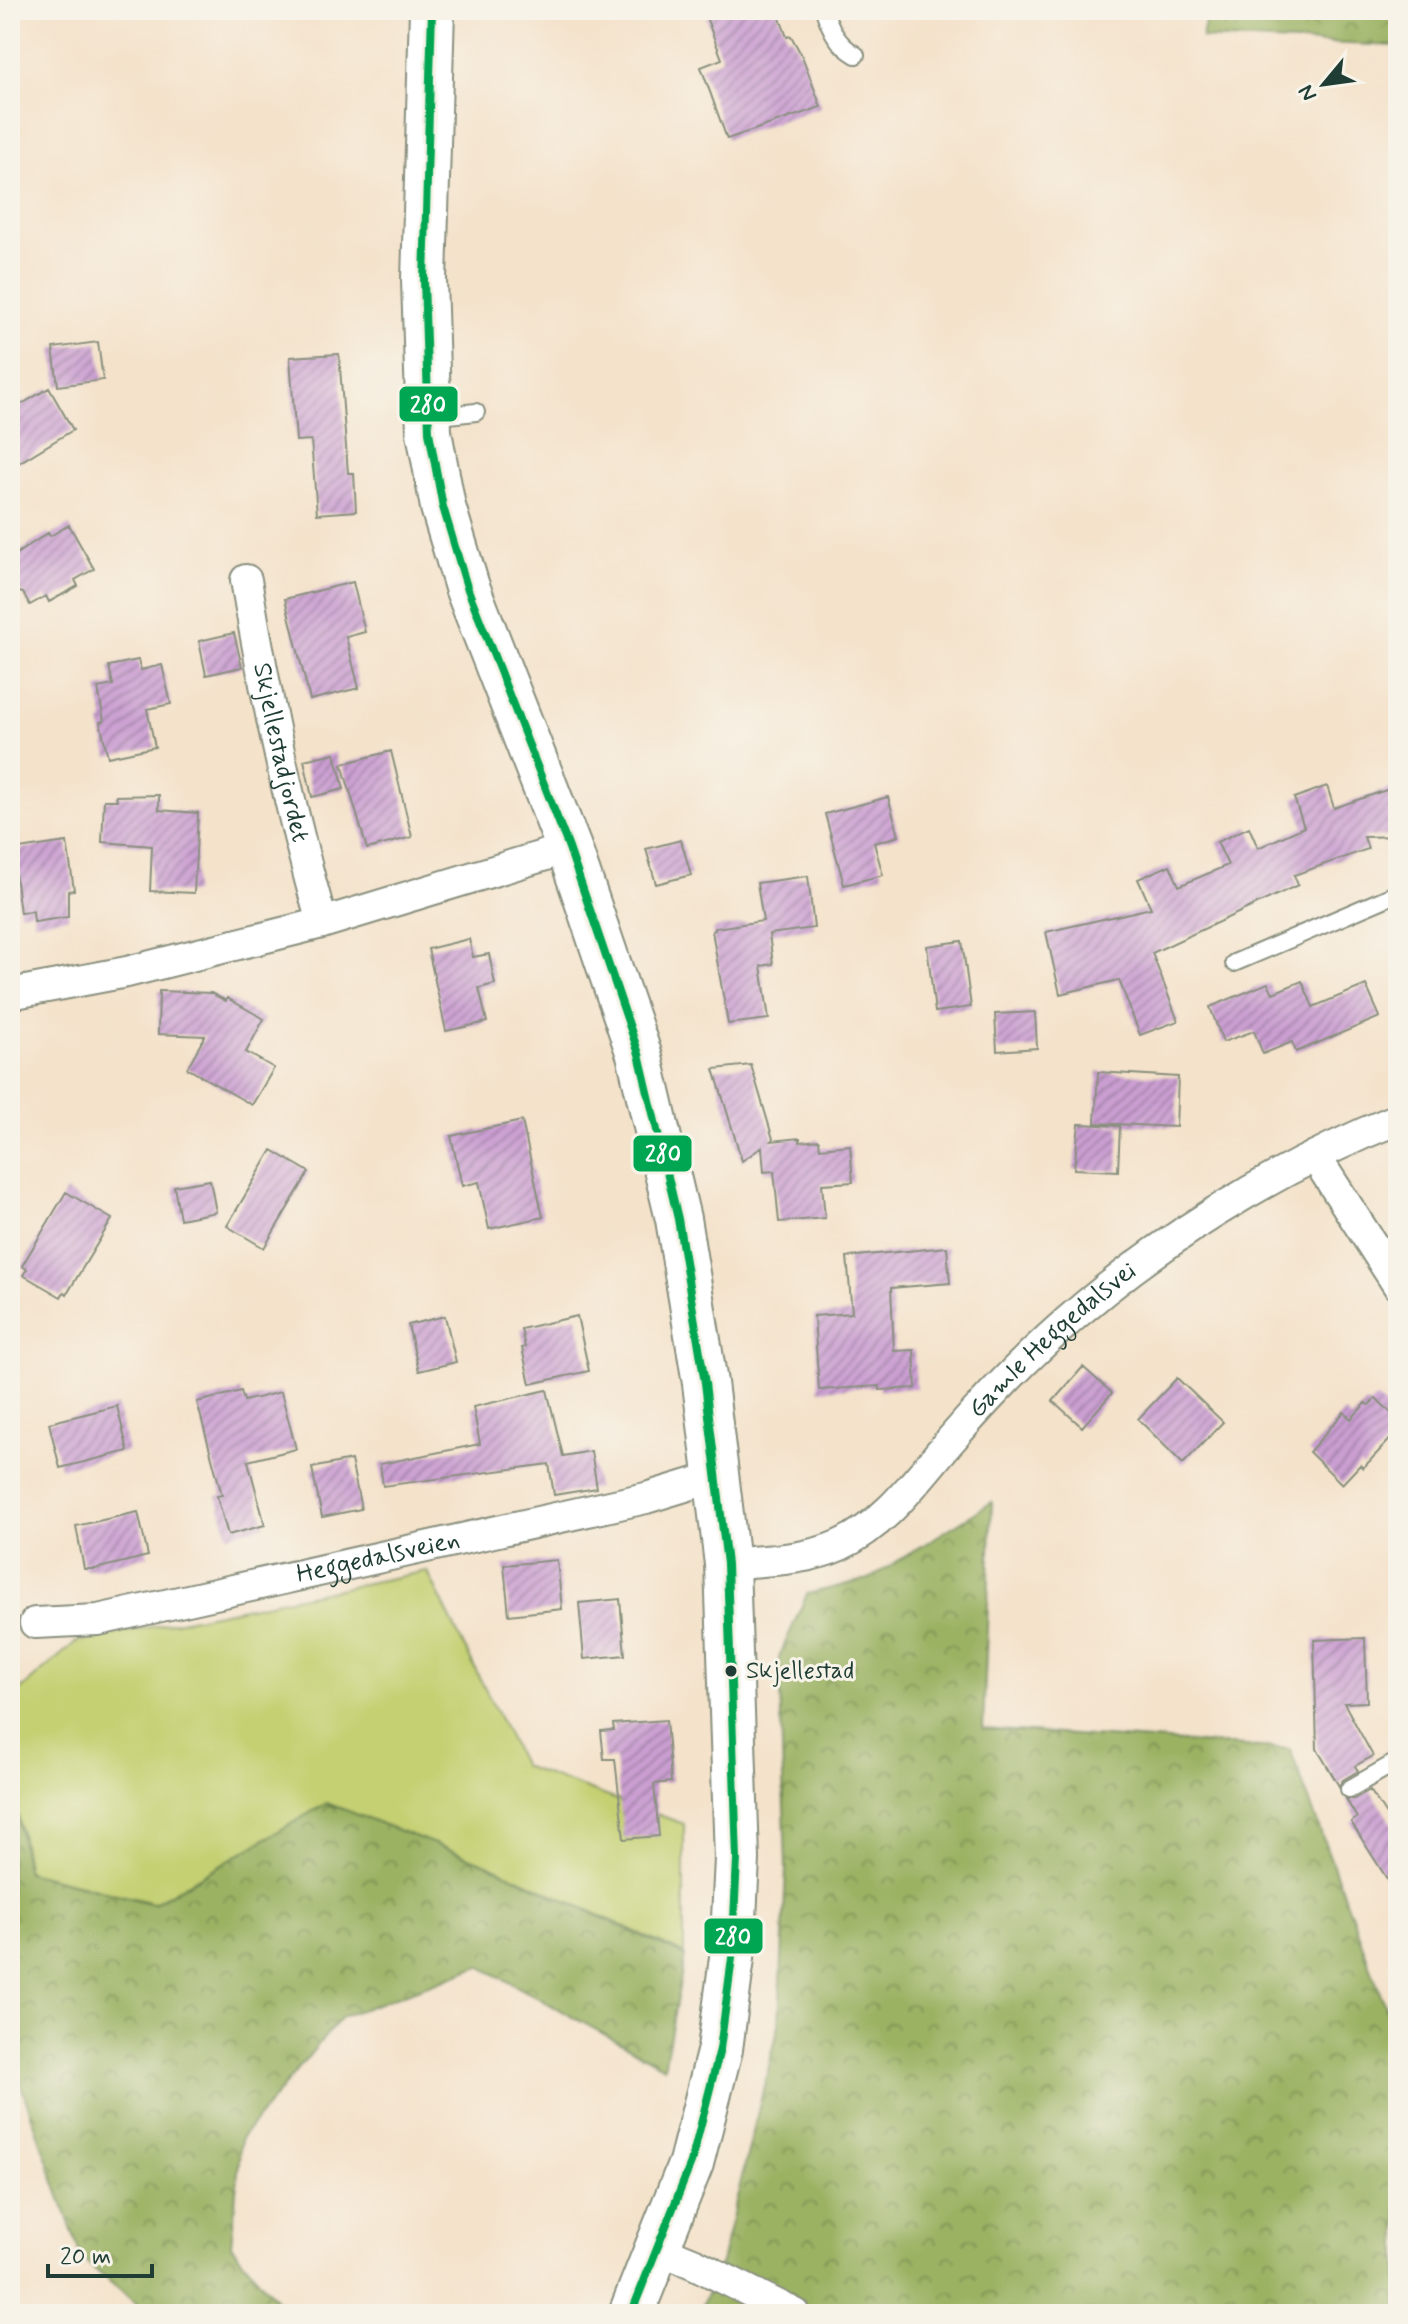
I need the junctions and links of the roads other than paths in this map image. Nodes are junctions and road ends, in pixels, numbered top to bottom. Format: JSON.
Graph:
{"nodes":[{"id":1,"x":432,"y":10,"type":"edge"},
{"id":2,"x":824,"y":10,"type":"edge"},
{"id":3,"x":856,"y":55,"type":"dead end"},
{"id":4,"x":476,"y":412,"type":"dead end"},
{"id":5,"x":429,"y":417,"type":"junction"},
{"id":6,"x":246,"y":580,"type":"dead end"},
{"id":7,"x":569,"y":848,"type":"junction"},
{"id":8,"x":1398,"y":893,"type":"edge"},
{"id":9,"x":322,"y":923,"type":"junction"},
{"id":10,"x":1234,"y":963,"type":"dead end"},
{"id":11,"x":10,"y":994,"type":"edge"},
{"id":12,"x":1398,"y":1119,"type":"edge"},
{"id":13,"x":1315,"y":1156,"type":"junction"},
{"id":14,"x":1398,"y":1285,"type":"edge"},
{"id":15,"x":718,"y":1476,"type":"junction"},
{"id":16,"x":727,"y":1564,"type":"junction"},
{"id":17,"x":35,"y":1623,"type":"dead end"},
{"id":18,"x":1398,"y":1761,"type":"edge"},
{"id":19,"x":1349,"y":1789,"type":"dead end"},
{"id":20,"x":656,"y":2248,"type":"junction"},
{"id":21,"x":631,"y":2314,"type":"edge"},
{"id":22,"x":795,"y":2314,"type":"edge"}],
"edges":[{"from":1,"to":5,"type":"main road"},
{"from":2,"to":3,"type":"lane"},
{"from":4,"to":5,"type":"lane"},
{"from":5,"to":7,"type":"main road"},
{"from":6,"to":9,"type":"street","name":"Skjellestadjordet"},
{"from":7,"to":9,"type":"street"},
{"from":7,"to":15,"type":"main road"},
{"from":8,"to":10,"type":"lane"},
{"from":9,"to":11,"type":"street"},
{"from":12,"to":13,"type":"street","name":"Gamle Heggedalsvei"},
{"from":13,"to":14,"type":"street"},
{"from":13,"to":16,"type":"street","name":"Gamle Heggedalsvei"},
{"from":15,"to":16,"type":"main road"},
{"from":15,"to":17,"type":"street","name":"Heggedalsveien"},
{"from":16,"to":20,"type":"main road"},
{"from":18,"to":19,"type":"lane"},
{"from":20,"to":21,"type":"main road"},
{"from":20,"to":22,"type":"street"}]}
